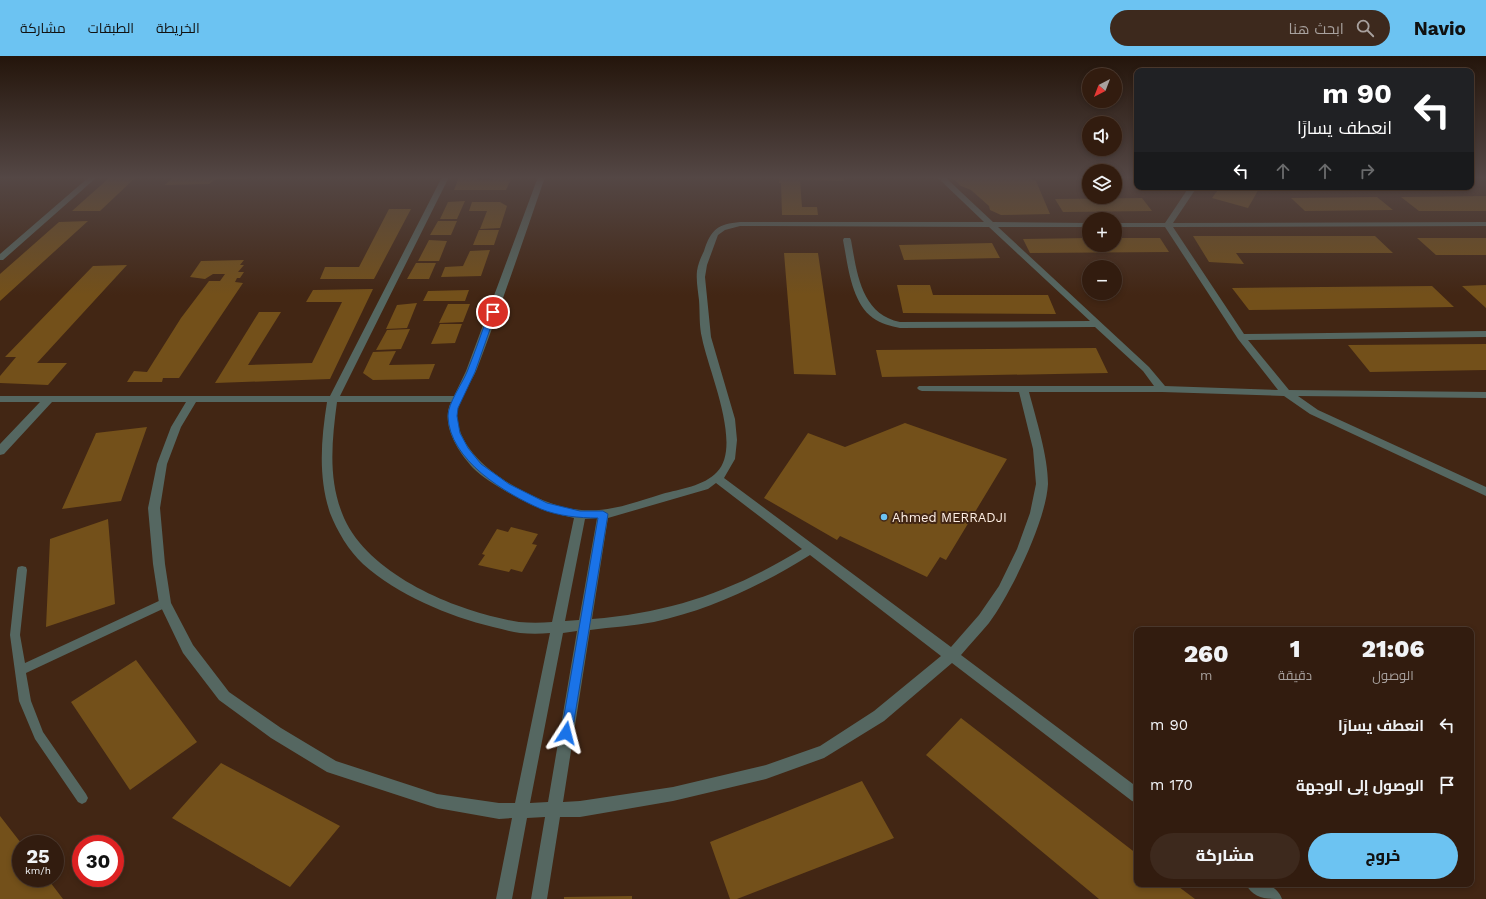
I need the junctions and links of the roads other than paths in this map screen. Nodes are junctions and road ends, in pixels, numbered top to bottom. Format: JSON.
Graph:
{"nodes":[{"id":1,"x":48,"y":216,"type":"edge"},
{"id":2,"x":426,"y":216,"type":"edge"},
{"id":3,"x":528,"y":216,"type":"edge"},
{"id":4,"x":982,"y":216,"type":"edge"},
{"id":5,"x":1172,"y":216,"type":"edge"},
{"id":6,"x":990,"y":224,"type":"junction"},
{"id":7,"x":1486,"y":224,"type":"edge"},
{"id":8,"x":1082,"y":225,"type":"edge"},
{"id":9,"x":1122,"y":225,"type":"edge"},
{"id":10,"x":1169,"y":225,"type":"junction"},
{"id":11,"x":847,"y":240,"type":"dead end"},
{"id":12,"x":0,"y":258,"type":"edge"},
{"id":13,"x":1097,"y":324,"type":"junction"},
{"id":14,"x":1486,"y":334,"type":"edge"},
{"id":15,"x":1241,"y":337,"type":"junction"},
{"id":16,"x":922,"y":388,"type":"dead end"},
{"id":17,"x":1023,"y":389,"type":"junction"},
{"id":18,"x":1162,"y":389,"type":"junction"},
{"id":19,"x":1286,"y":393,"type":"junction"},
{"id":20,"x":1486,"y":395,"type":"edge"},
{"id":21,"x":333,"y":398,"type":"junction"},
{"id":22,"x":0,"y":399,"type":"edge"},
{"id":23,"x":49,"y":399,"type":"junction"},
{"id":24,"x":193,"y":399,"type":"junction"},
{"id":25,"x":458,"y":399,"type":"junction"},
{"id":26,"x":0,"y":451,"type":"edge"},
{"id":27,"x":718,"y":479,"type":"junction"},
{"id":28,"x":1486,"y":492,"type":"edge"},
{"id":29,"x":603,"y":514,"type":"junction"},
{"id":30,"x":580,"y":515,"type":"junction"},
{"id":31,"x":811,"y":549,"type":"junction"},
{"id":32,"x":22,"y":570,"type":"dead end"},
{"id":33,"x":165,"y":603,"type":"junction"},
{"id":34,"x":584,"y":625,"type":"junction"},
{"id":35,"x":557,"y":627,"type":"junction"},
{"id":36,"x":952,"y":655,"type":"junction"},
{"id":37,"x":21,"y":670,"type":"junction"},
{"id":38,"x":1134,"y":794,"type":"edge"},
{"id":39,"x":82,"y":798,"type":"dead end"},
{"id":40,"x":521,"y":810,"type":"junction"},
{"id":41,"x":554,"y":810,"type":"junction"},
{"id":42,"x":1258,"y":887,"type":"edge"},
{"id":43,"x":504,"y":899,"type":"edge"},
{"id":44,"x":539,"y":899,"type":"edge"},
{"id":45,"x":1274,"y":899,"type":"edge"}],
"edges":[{"from":1,"to":12,"type":"street"},
{"from":2,"to":21,"type":"street"},
{"from":3,"to":25,"type":"street"},
{"from":4,"to":6,"type":"street"},
{"from":5,"to":10,"type":"street"},
{"from":6,"to":8,"type":"street"},
{"from":6,"to":13,"type":"street"},
{"from":6,"to":27,"type":"street"},
{"from":7,"to":10,"type":"street"},
{"from":9,"to":10,"type":"street"},
{"from":10,"to":15,"type":"street"},
{"from":11,"to":13,"type":"street"},
{"from":13,"to":18,"type":"street"},
{"from":14,"to":15,"type":"street"},
{"from":15,"to":19,"type":"street"},
{"from":16,"to":17,"type":"street"},
{"from":17,"to":18,"type":"street"},
{"from":17,"to":36,"type":"street"},
{"from":18,"to":19,"type":"street"},
{"from":19,"to":20,"type":"street"},
{"from":19,"to":28,"type":"street"},
{"from":21,"to":24,"type":"street"},
{"from":21,"to":25,"type":"street"},
{"from":21,"to":35,"type":"street"},
{"from":22,"to":23,"type":"street"},
{"from":23,"to":24,"type":"street"},
{"from":23,"to":26,"type":"street"},
{"from":24,"to":33,"type":"street"},
{"from":25,"to":30,"type":"street"},
{"from":27,"to":29,"type":"street"},
{"from":27,"to":31,"type":"street"},
{"from":29,"to":30,"type":"street"},
{"from":29,"to":34,"type":"street"},
{"from":30,"to":35,"type":"street"},
{"from":31,"to":34,"type":"street"},
{"from":31,"to":36,"type":"street"},
{"from":32,"to":37,"type":"lane"},
{"from":33,"to":37,"type":"lane"},
{"from":33,"to":40,"type":"street"},
{"from":34,"to":35,"type":"street"},
{"from":34,"to":41,"type":"street"},
{"from":35,"to":40,"type":"street"},
{"from":36,"to":38,"type":"street"},
{"from":36,"to":41,"type":"street"},
{"from":37,"to":39,"type":"lane"},
{"from":40,"to":41,"type":"street"},
{"from":40,"to":43,"type":"street"},
{"from":41,"to":44,"type":"street"},
{"from":42,"to":45,"type":"street"}]}
